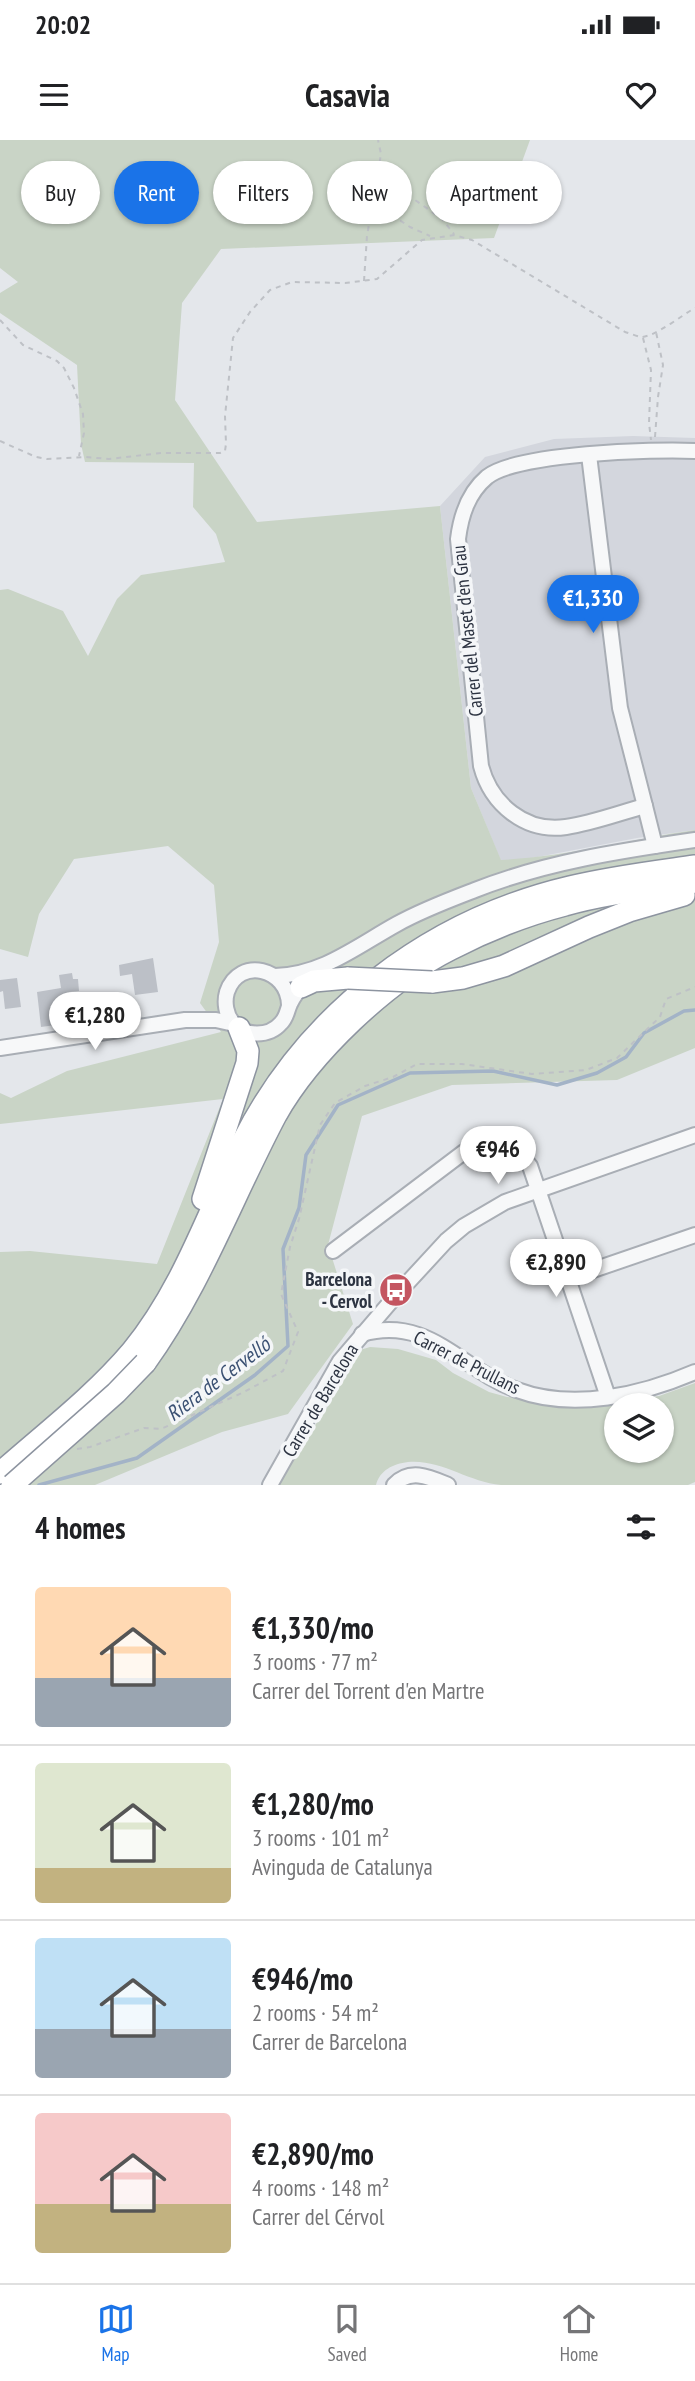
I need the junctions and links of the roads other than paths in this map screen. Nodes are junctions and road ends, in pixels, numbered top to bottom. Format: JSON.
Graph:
{"nodes":[{"id":1,"x":695,"y":451,"type":"edge"},
{"id":2,"x":589,"y":455,"type":"junction"},
{"id":3,"x":645,"y":806,"type":"junction"},
{"id":4,"x":695,"y":841,"type":"edge"},
{"id":5,"x":655,"y":846,"type":"junction"},
{"id":6,"x":695,"y":866,"type":"edge"},
{"id":7,"x":695,"y":882,"type":"edge"},
{"id":8,"x":695,"y":892,"type":"edge"},
{"id":9,"x":323,"y":967,"type":"junction"},
{"id":10,"x":275,"y":976,"type":"junction"},
{"id":11,"x":227,"y":993,"type":"junction"},
{"id":12,"x":295,"y":996,"type":"junction"},
{"id":13,"x":185,"y":1020,"type":"junction"},
{"id":14,"x":236,"y":1026,"type":"junction"},
{"id":15,"x":0,"y":1048,"type":"edge"},
{"id":16,"x":695,"y":1135,"type":"edge"},
{"id":17,"x":538,"y":1189,"type":"junction"},
{"id":18,"x":695,"y":1235,"type":"edge"},
{"id":19,"x":333,"y":1251,"type":"dead end"},
{"id":20,"x":184,"y":1269,"type":"junction"},
{"id":21,"x":567,"y":1279,"type":"junction"},
{"id":22,"x":362,"y":1334,"type":"junction"},
{"id":23,"x":138,"y":1357,"type":"junction"},
{"id":24,"x":695,"y":1372,"type":"edge"},
{"id":25,"x":607,"y":1393,"type":"edge"},
{"id":26,"x":628,"y":1393,"type":"edge"},
{"id":27,"x":604,"y":1397,"type":"edge"},
{"id":28,"x":0,"y":1473,"type":"edge"},
{"id":29,"x":12,"y":1485,"type":"edge"},
{"id":30,"x":270,"y":1485,"type":"edge"},
{"id":31,"x":394,"y":1485,"type":"edge"},
{"id":32,"x":448,"y":1485,"type":"edge"}],
"edges":[{"from":1,"to":2,"type":"street","name":"Carrer del Maset d'en Grau"},
{"from":2,"to":3,"type":"street"},
{"from":2,"to":3,"type":"street","name":"Carrer del Maset d'en Grau"},
{"from":3,"to":5,"type":"street"},
{"from":4,"to":5,"type":"street"},
{"from":5,"to":9,"type":"street"},
{"from":6,"to":20,"type":"highway"},
{"from":7,"to":23,"type":"highway"},
{"from":8,"to":12,"type":"highway","bridge":true},
{"from":9,"to":10,"type":"street"},
{"from":9,"to":12,"type":"street"},
{"from":10,"to":11,"type":"street"},
{"from":10,"to":12,"type":"street"},
{"from":11,"to":13,"type":"street"},
{"from":11,"to":14,"type":"street"},
{"from":12,"to":14,"type":"street"},
{"from":13,"to":14,"type":"street"},
{"from":13,"to":15,"type":"street"},
{"from":14,"to":20,"type":"highway"},
{"from":16,"to":17,"type":"street","name":"Carrer de Barcelona"},
{"from":17,"to":19,"type":"street"},
{"from":17,"to":21,"type":"street"},
{"from":17,"to":22,"type":"street","name":"Carrer de Barcelona"},
{"from":18,"to":21,"type":"street"},
{"from":20,"to":23,"type":"highway"},
{"from":21,"to":25,"type":"street"},
{"from":22,"to":27,"type":"street","name":"Carrer de Prullans"},
{"from":22,"to":30,"type":"street","name":"Carrer de Barcelona"},
{"from":23,"to":28,"type":"highway"},
{"from":23,"to":29,"type":"highway","bridge":true},
{"from":24,"to":26,"type":"street","name":"Carrer de Prullans"},
{"from":31,"to":32,"type":"street"}]}
